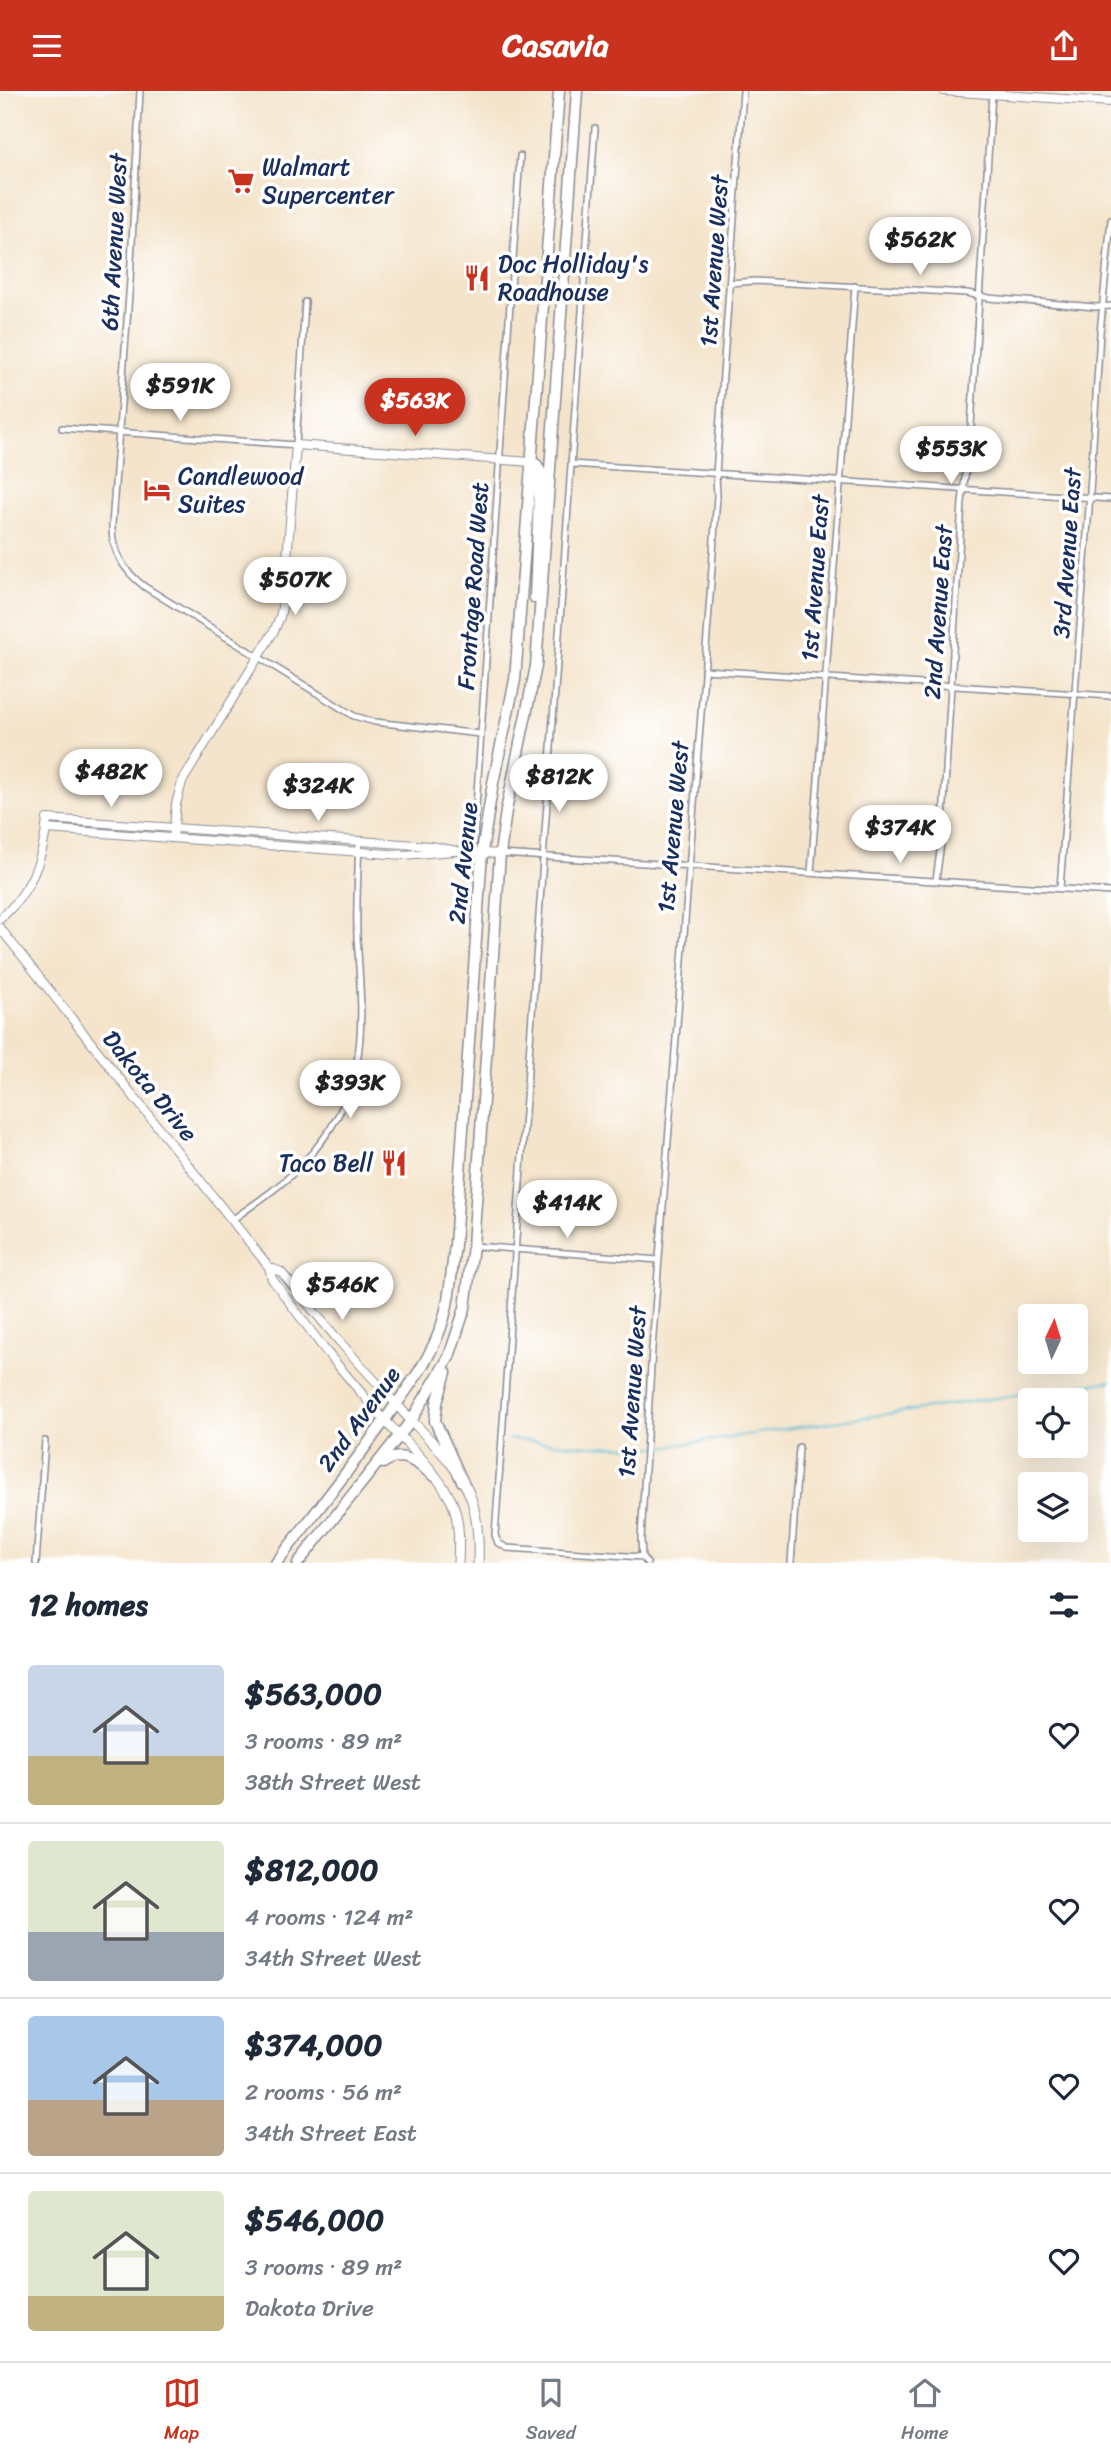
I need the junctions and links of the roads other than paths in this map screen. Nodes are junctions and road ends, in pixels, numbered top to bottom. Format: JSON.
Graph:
{"nodes":[{"id":1,"x":140,"y":91,"type":"edge"},
{"id":2,"x":559,"y":91,"type":"edge"},
{"id":3,"x":578,"y":91,"type":"edge"},
{"id":4,"x":584,"y":91,"type":"edge"},
{"id":5,"x":743,"y":91,"type":"edge"},
{"id":6,"x":944,"y":91,"type":"edge"},
{"id":7,"x":992,"y":94,"type":"junction"},
{"id":8,"x":1111,"y":102,"type":"edge"},
{"id":9,"x":595,"y":128,"type":"dead end"},
{"id":10,"x":520,"y":156,"type":"dead end"},
{"id":11,"x":569,"y":214,"type":"junction"},
{"id":12,"x":1111,"y":220,"type":"edge"},
{"id":13,"x":730,"y":283,"type":"junction"},
{"id":14,"x":855,"y":286,"type":"junction"},
{"id":15,"x":978,"y":296,"type":"junction"},
{"id":16,"x":306,"y":302,"type":"dead end"},
{"id":17,"x":1102,"y":306,"type":"junction"},
{"id":18,"x":1111,"y":306,"type":"edge"},
{"id":19,"x":62,"y":428,"type":"dead end"},
{"id":20,"x":119,"y":432,"type":"junction"},
{"id":21,"x":296,"y":445,"type":"junction"},
{"id":22,"x":499,"y":459,"type":"junction"},
{"id":23,"x":532,"y":461,"type":"junction"},
{"id":24,"x":571,"y":464,"type":"junction"},
{"id":25,"x":716,"y":474,"type":"junction"},
{"id":26,"x":839,"y":483,"type":"junction"},
{"id":27,"x":964,"y":489,"type":"junction"},
{"id":28,"x":1090,"y":498,"type":"junction"},
{"id":29,"x":1111,"y":499,"type":"edge"},
{"id":30,"x":258,"y":657,"type":"junction"},
{"id":31,"x":704,"y":670,"type":"junction"},
{"id":32,"x":826,"y":678,"type":"junction"},
{"id":33,"x":951,"y":686,"type":"junction"},
{"id":34,"x":1075,"y":694,"type":"junction"},
{"id":35,"x":1111,"y":696,"type":"edge"},
{"id":36,"x":530,"y":699,"type":"junction"},
{"id":37,"x":480,"y":734,"type":"junction"},
{"id":38,"x":174,"y":828,"type":"junction"},
{"id":39,"x":47,"y":829,"type":"junction"},
{"id":40,"x":173,"y":838,"type":"junction"},
{"id":41,"x":359,"y":841,"type":"junction"},
{"id":42,"x":457,"y":851,"type":"junction"},
{"id":43,"x":358,"y":852,"type":"junction"},
{"id":44,"x":477,"y":852,"type":"junction"},
{"id":45,"x":500,"y":853,"type":"junction"},
{"id":46,"x":543,"y":856,"type":"junction"},
{"id":47,"x":688,"y":867,"type":"junction"},
{"id":48,"x":811,"y":873,"type":"junction"},
{"id":49,"x":936,"y":880,"type":"junction"},
{"id":50,"x":1060,"y":888,"type":"junction"},
{"id":51,"x":1111,"y":892,"type":"edge"},
{"id":52,"x":0,"y":919,"type":"edge"},
{"id":53,"x":0,"y":928,"type":"edge"},
{"id":54,"x":232,"y":1220,"type":"junction"},
{"id":55,"x":473,"y":1246,"type":"junction"},
{"id":56,"x":515,"y":1249,"type":"junction"},
{"id":57,"x":659,"y":1260,"type":"junction"},
{"id":58,"x":269,"y":1267,"type":"junction"},
{"id":59,"x":449,"y":1357,"type":"junction"},
{"id":60,"x":396,"y":1404,"type":"junction"},
{"id":61,"x":385,"y":1420,"type":"junction"},
{"id":62,"x":411,"y":1421,"type":"junction"},
{"id":63,"x":400,"y":1436,"type":"junction"},
{"id":64,"x":45,"y":1441,"type":"dead end"},
{"id":65,"x":799,"y":1447,"type":"dead end"},
{"id":66,"x":434,"y":1476,"type":"junction"},
{"id":67,"x":366,"y":1480,"type":"junction"},
{"id":68,"x":462,"y":1481,"type":"junction"},
{"id":69,"x":642,"y":1557,"type":"junction"},
{"id":70,"x":36,"y":1563,"type":"edge"},
{"id":71,"x":276,"y":1563,"type":"edge"},
{"id":72,"x":298,"y":1563,"type":"edge"},
{"id":73,"x":458,"y":1563,"type":"edge"},
{"id":74,"x":478,"y":1563,"type":"edge"},
{"id":75,"x":648,"y":1563,"type":"edge"},
{"id":76,"x":791,"y":1563,"type":"edge"}],
"edges":[{"from":1,"to":20,"type":"street","name":"6th Avenue West"},
{"from":2,"to":23,"type":"highway","name":"2nd Avenue"},
{"from":3,"to":11,"type":"highway","name":"2nd Avenue"},
{"from":4,"to":11,"type":"highway"},
{"from":5,"to":13,"type":"street","name":"1st Avenue West"},
{"from":6,"to":7,"type":"street"},
{"from":7,"to":8,"type":"street"},
{"from":7,"to":15,"type":"street","name":"2nd Avenue East"},
{"from":9,"to":24,"type":"street"},
{"from":10,"to":22,"type":"street","name":"Frontage Road West"},
{"from":11,"to":36,"type":"highway","name":"2nd Avenue"},
{"from":12,"to":17,"type":"street","name":"3rd Avenue East"},
{"from":13,"to":14,"type":"street"},
{"from":13,"to":25,"type":"street","name":"1st Avenue West"},
{"from":14,"to":15,"type":"street"},
{"from":14,"to":26,"type":"street","name":"1st Avenue East"},
{"from":15,"to":17,"type":"street"},
{"from":15,"to":27,"type":"street","name":"2nd Avenue East"},
{"from":16,"to":21,"type":"street"},
{"from":17,"to":18,"type":"street"},
{"from":17,"to":28,"type":"street","name":"3rd Avenue East"},
{"from":19,"to":20,"type":"street"},
{"from":20,"to":21,"type":"street"},
{"from":20,"to":30,"type":"street","name":"6th Avenue West"},
{"from":21,"to":22,"type":"street"},
{"from":21,"to":30,"type":"street"},
{"from":22,"to":23,"type":"street"},
{"from":22,"to":37,"type":"street","name":"Frontage Road West"},
{"from":23,"to":36,"type":"highway"},
{"from":23,"to":44,"type":"highway","name":"2nd Avenue"},
{"from":24,"to":25,"type":"street"},
{"from":24,"to":46,"type":"street"},
{"from":25,"to":26,"type":"street"},
{"from":25,"to":31,"type":"street","name":"1st Avenue West"},
{"from":26,"to":27,"type":"street"},
{"from":26,"to":32,"type":"street","name":"1st Avenue East"},
{"from":27,"to":28,"type":"street"},
{"from":27,"to":33,"type":"street","name":"2nd Avenue East"},
{"from":28,"to":29,"type":"street"},
{"from":28,"to":34,"type":"street","name":"3rd Avenue East"},
{"from":30,"to":37,"type":"street"},
{"from":30,"to":38,"type":"street"},
{"from":31,"to":32,"type":"street"},
{"from":31,"to":47,"type":"street","name":"1st Avenue West"},
{"from":32,"to":33,"type":"street"},
{"from":32,"to":48,"type":"street","name":"1st Avenue East"},
{"from":33,"to":34,"type":"street"},
{"from":33,"to":49,"type":"street","name":"2nd Avenue East"},
{"from":34,"to":35,"type":"street"},
{"from":34,"to":50,"type":"street","name":"3rd Avenue East"},
{"from":36,"to":45,"type":"highway","name":"2nd Avenue"},
{"from":37,"to":44,"type":"street","name":"Frontage Road West"},
{"from":38,"to":39,"type":"street"},
{"from":38,"to":40,"type":"street"},
{"from":38,"to":41,"type":"street"},
{"from":39,"to":40,"type":"street"},
{"from":39,"to":52,"type":"street"},
{"from":40,"to":43,"type":"street"},
{"from":41,"to":42,"type":"street"},
{"from":41,"to":43,"type":"street"},
{"from":42,"to":43,"type":"street"},
{"from":42,"to":44,"type":"street"},
{"from":43,"to":54,"type":"street"},
{"from":44,"to":45,"type":"street"},
{"from":44,"to":60,"type":"highway","name":"2nd Avenue"},
{"from":45,"to":46,"type":"street"},
{"from":45,"to":55,"type":"highway","name":"2nd Avenue"},
{"from":46,"to":47,"type":"street"},
{"from":46,"to":56,"type":"street"},
{"from":47,"to":48,"type":"street"},
{"from":47,"to":57,"type":"street","name":"1st Avenue West"},
{"from":48,"to":49,"type":"street"},
{"from":49,"to":50,"type":"street"},
{"from":50,"to":51,"type":"street"},
{"from":53,"to":54,"type":"street","name":"Dakota Drive"},
{"from":54,"to":58,"type":"street","name":"Dakota Drive"},
{"from":55,"to":56,"type":"street"},
{"from":55,"to":59,"type":"highway","name":"2nd Avenue"},
{"from":56,"to":57,"type":"street"},
{"from":56,"to":69,"type":"street"},
{"from":57,"to":69,"type":"street","name":"1st Avenue West"},
{"from":58,"to":60,"type":"street","name":"Dakota Drive"},
{"from":58,"to":61,"type":"street","name":"Dakota Drive"},
{"from":59,"to":62,"type":"highway","name":"2nd Avenue"},
{"from":59,"to":68,"type":"highway"},
{"from":60,"to":61,"type":"highway","name":"2nd Avenue"},
{"from":60,"to":62,"type":"main road"},
{"from":61,"to":63,"type":"main road"},
{"from":61,"to":71,"type":"highway","name":"2nd Avenue"},
{"from":62,"to":63,"type":"highway","name":"2nd Avenue"},
{"from":62,"to":68,"type":"main road"},
{"from":63,"to":66,"type":"main road"},
{"from":63,"to":67,"type":"highway","name":"2nd Avenue"},
{"from":64,"to":70,"type":"street"},
{"from":65,"to":76,"type":"street"},
{"from":66,"to":67,"type":"highway"},
{"from":66,"to":73,"type":"main road"},
{"from":67,"to":72,"type":"highway","name":"2nd Avenue"},
{"from":68,"to":74,"type":"main road"},
{"from":69,"to":75,"type":"street"}]}
